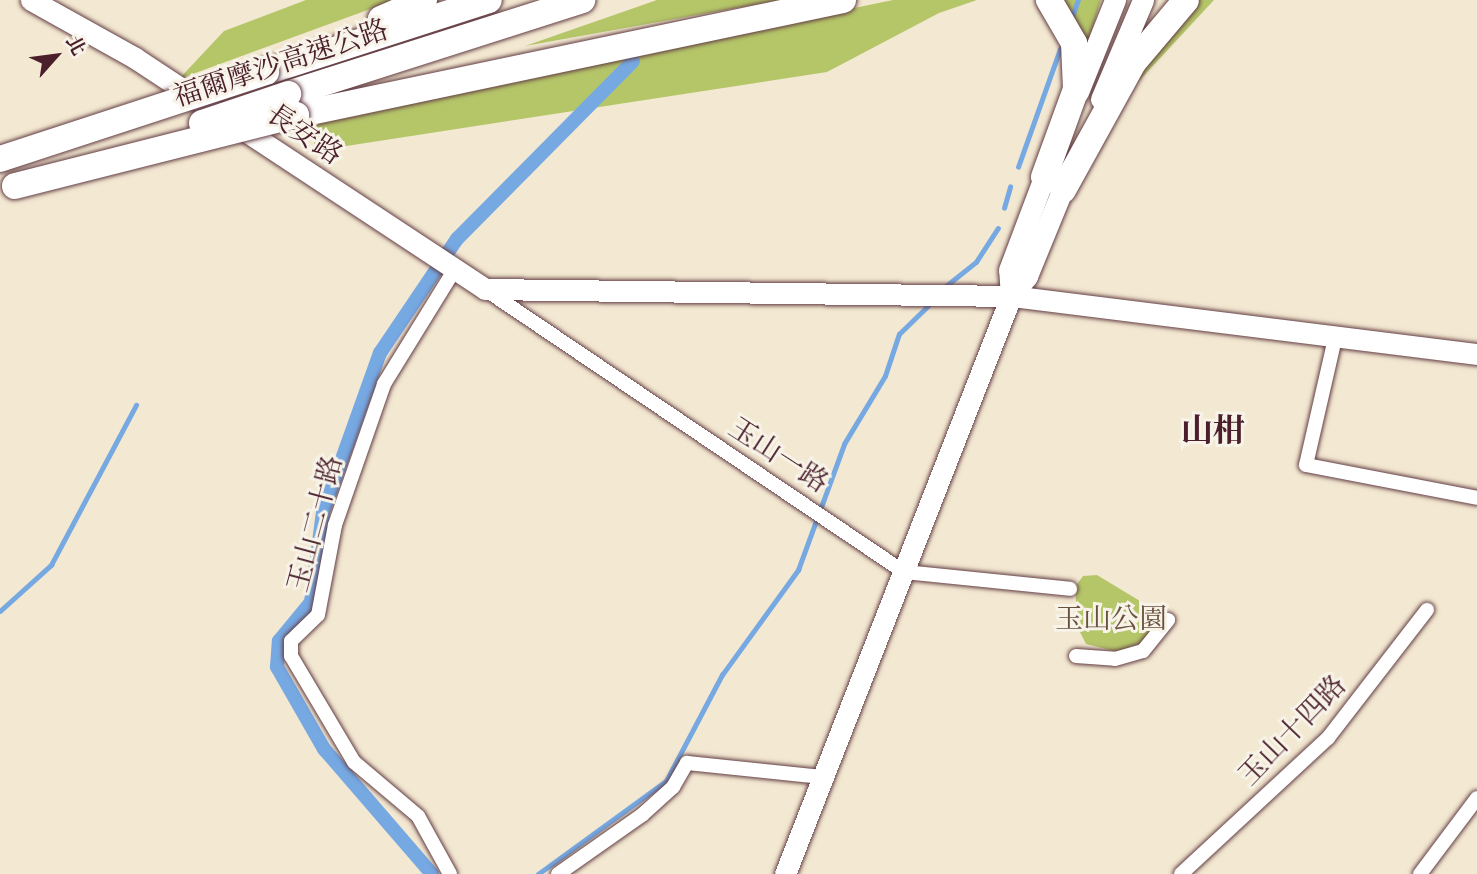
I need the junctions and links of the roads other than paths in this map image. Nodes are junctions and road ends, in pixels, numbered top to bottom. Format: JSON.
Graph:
{"nodes":[{"id":1,"x":31,"y":0,"type":"edge"},
{"id":2,"x":424,"y":0,"type":"edge"},
{"id":3,"x":489,"y":0,"type":"edge"},
{"id":4,"x":582,"y":0,"type":"edge"},
{"id":5,"x":843,"y":0,"type":"edge"},
{"id":6,"x":1049,"y":0,"type":"edge"},
{"id":7,"x":1115,"y":0,"type":"edge"},
{"id":8,"x":1143,"y":0,"type":"edge"},
{"id":9,"x":1186,"y":0,"type":"edge"},
{"id":10,"x":260,"y":67,"type":"junction"},
{"id":11,"x":292,"y":104,"type":"junction"},
{"id":12,"x":0,"y":158,"type":"edge"},
{"id":13,"x":1053,"y":183,"type":"junction"},
{"id":14,"x":8,"y":189,"type":"edge"},
{"id":15,"x":1024,"y":226,"type":"junction"},
{"id":16,"x":1047,"y":227,"type":"junction"},
{"id":17,"x":455,"y":269,"type":"junction"},
{"id":18,"x":485,"y":289,"type":"junction"},
{"id":19,"x":967,"y":294,"type":"junction"},
{"id":20,"x":1011,"y":296,"type":"junction"},
{"id":21,"x":1060,"y":303,"type":"junction"},
{"id":22,"x":1336,"y":334,"type":"junction"},
{"id":23,"x":1477,"y":354,"type":"edge"},
{"id":24,"x":1477,"y":498,"type":"edge"},
{"id":25,"x":904,"y":572,"type":"junction"},
{"id":26,"x":1070,"y":589,"type":"dead end"},
{"id":27,"x":1427,"y":610,"type":"dead end"},
{"id":28,"x":1168,"y":620,"type":"dead end"},
{"id":29,"x":1076,"y":656,"type":"dead end"},
{"id":30,"x":822,"y":777,"type":"junction"},
{"id":31,"x":1477,"y":798,"type":"edge"},
{"id":32,"x":446,"y":871,"type":"edge"},
{"id":33,"x":558,"y":874,"type":"edge"},
{"id":34,"x":785,"y":874,"type":"edge"},
{"id":35,"x":1181,"y":874,"type":"edge"},
{"id":36,"x":1420,"y":874,"type":"edge"}],
"edges":[{"from":1,"to":17,"type":"main road","name":"長安路"},
{"from":2,"to":10,"type":"highway"},
{"from":3,"to":10,"type":"highway","name":"福爾摩沙高速公路"},
{"from":4,"to":11,"type":"highway","name":"福爾摩沙高速公路"},
{"from":5,"to":11,"type":"highway"},
{"from":6,"to":13,"type":"highway"},
{"from":7,"to":13,"type":"main road"},
{"from":8,"to":13,"type":"main road"},
{"from":9,"to":13,"type":"highway"},
{"from":10,"to":12,"type":"highway","name":"福爾摩沙高速公路","bridge":true},
{"from":10,"to":12,"type":"highway"},
{"from":11,"to":14,"type":"highway","bridge":true},
{"from":13,"to":15,"type":"main road"},
{"from":13,"to":16,"type":"main road"},
{"from":15,"to":19,"type":"main road"},
{"from":15,"to":20,"type":"main road"},
{"from":16,"to":20,"type":"main road"},
{"from":16,"to":21,"type":"main road"},
{"from":17,"to":18,"type":"main road","name":"長安路"},
{"from":17,"to":32,"type":"street","name":"玉山二十路"},
{"from":18,"to":19,"type":"main road"},
{"from":18,"to":25,"type":"street","name":"玉山一路"},
{"from":19,"to":20,"type":"main road"},
{"from":20,"to":21,"type":"main road"},
{"from":20,"to":25,"type":"main road"},
{"from":21,"to":22,"type":"main road"},
{"from":22,"to":23,"type":"main road"},
{"from":22,"to":24,"type":"street"},
{"from":25,"to":26,"type":"street","name":"玉山一路"},
{"from":25,"to":30,"type":"main road"},
{"from":27,"to":35,"type":"street","name":"玉山十四路"},
{"from":28,"to":29,"type":"street"},
{"from":30,"to":33,"type":"street"},
{"from":30,"to":34,"type":"main road"},
{"from":31,"to":36,"type":"street"}]}
